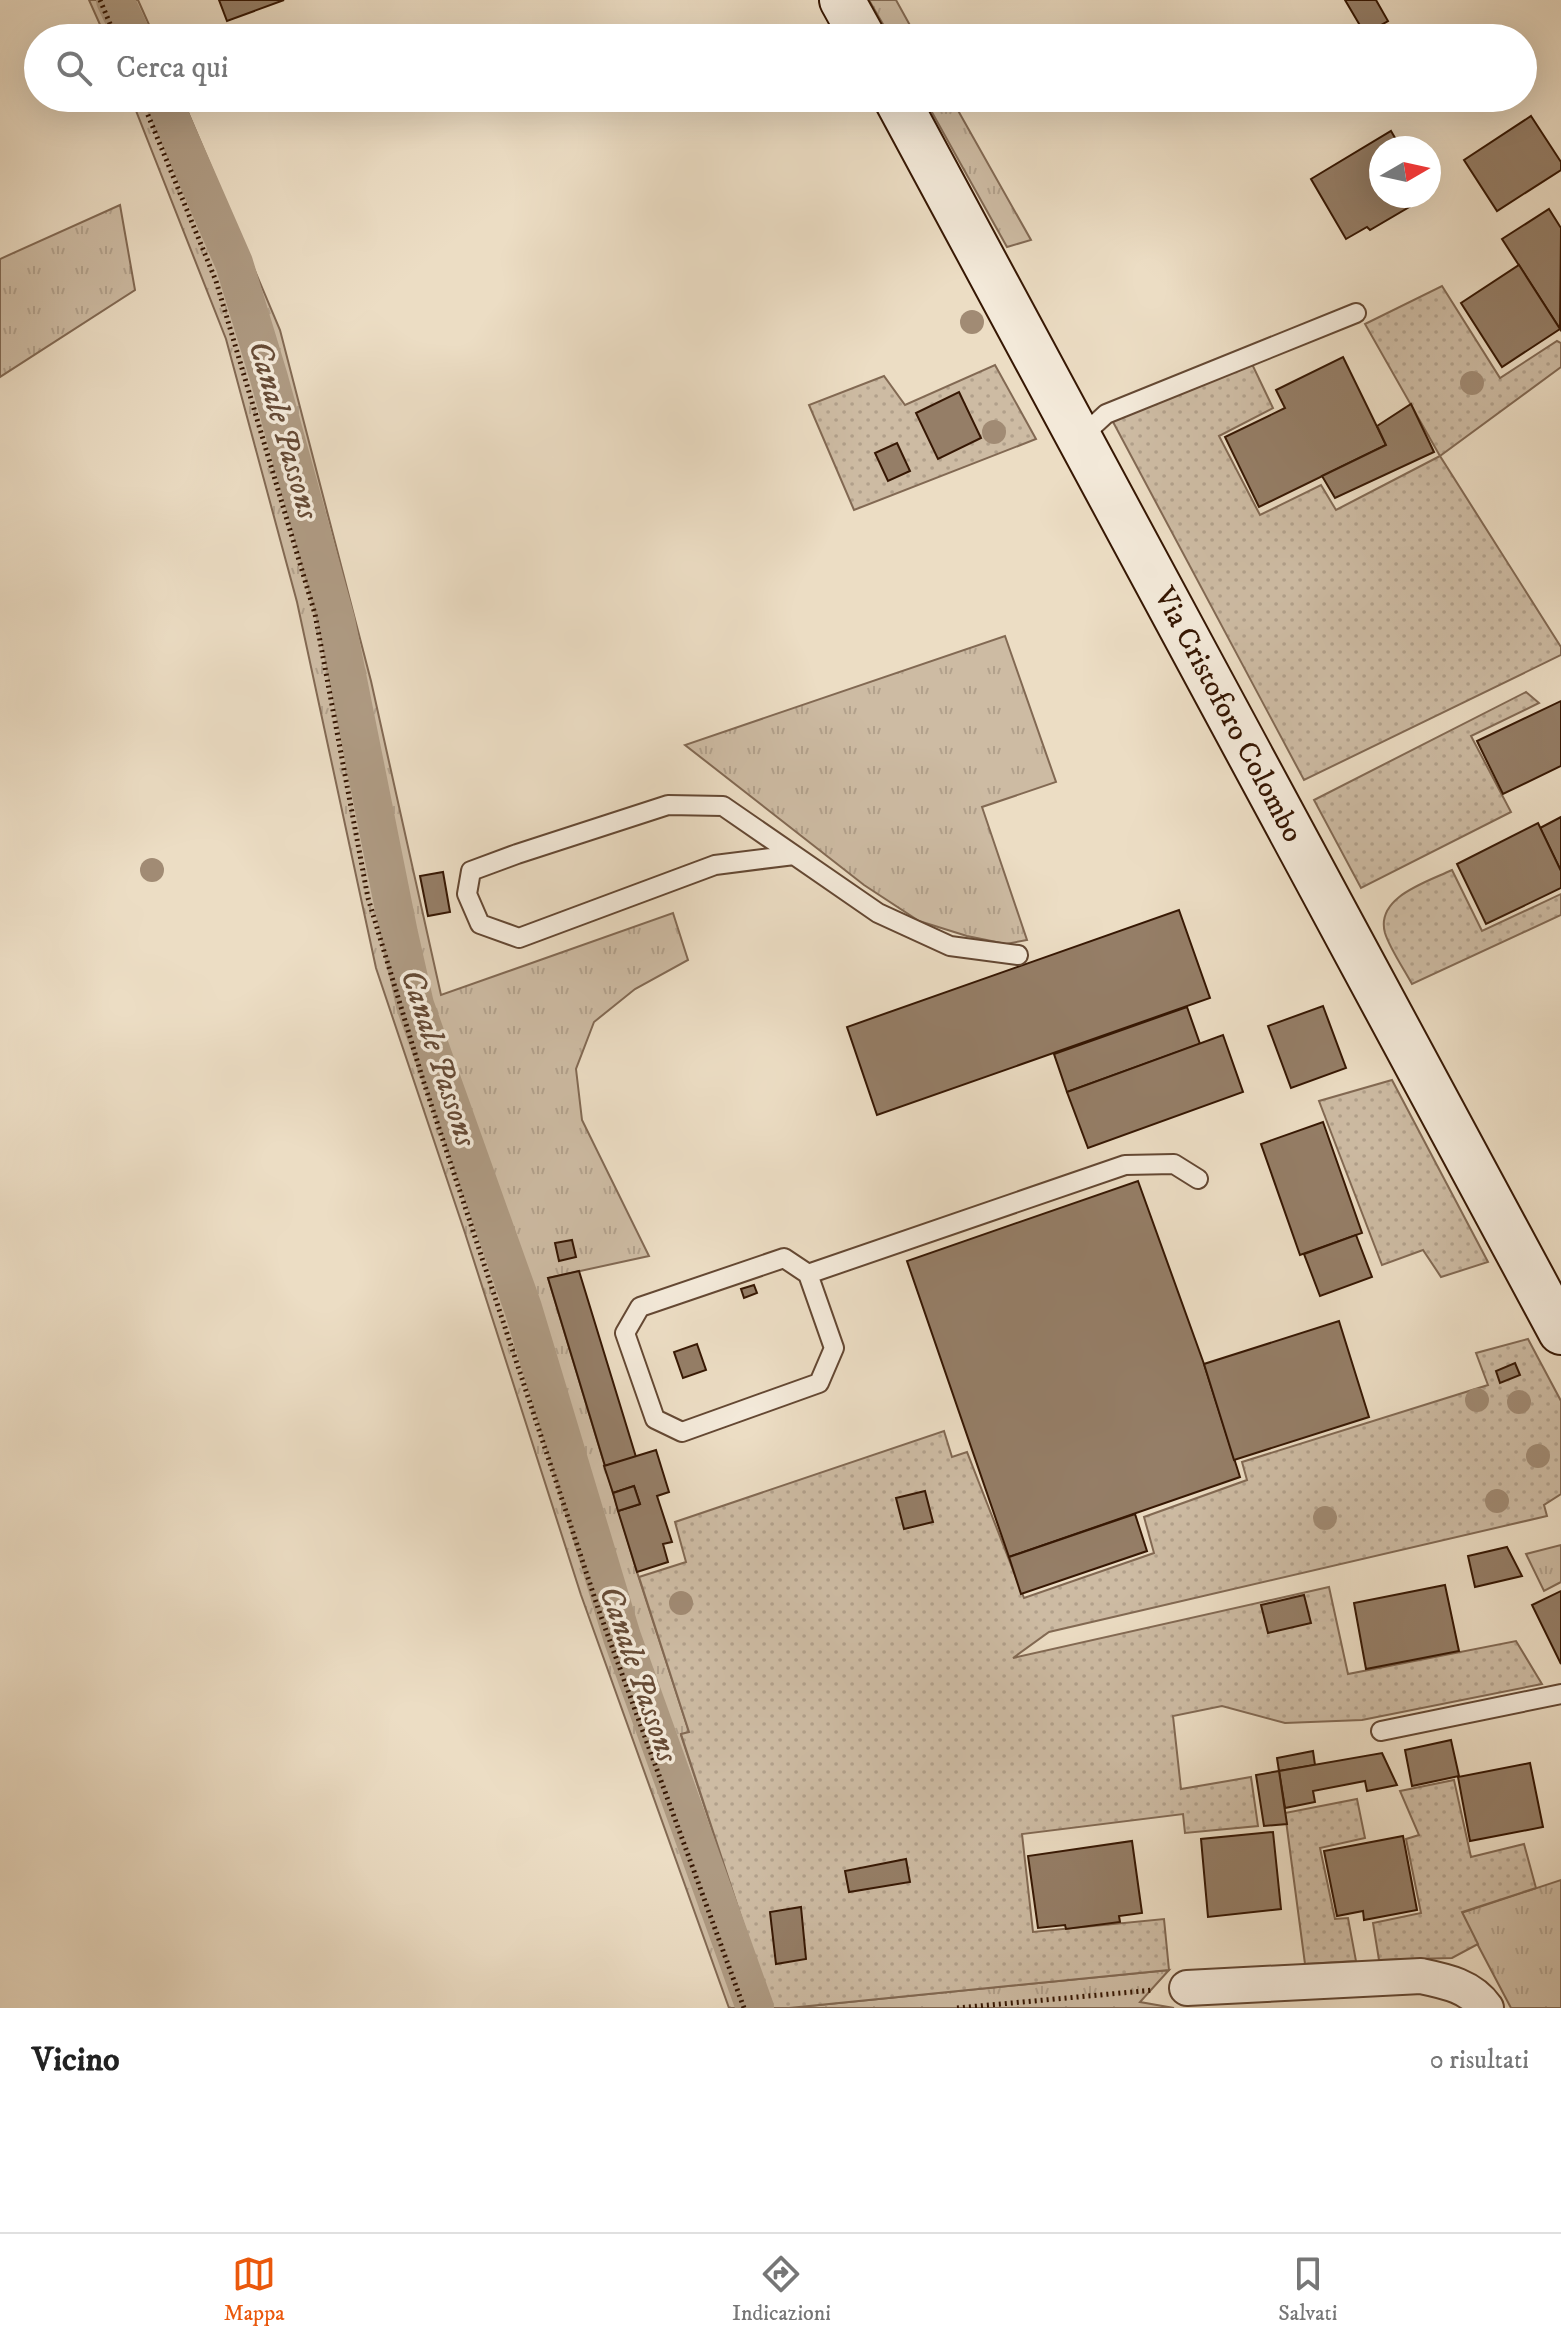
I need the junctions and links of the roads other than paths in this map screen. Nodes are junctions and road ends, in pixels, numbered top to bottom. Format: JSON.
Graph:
{"nodes":[{"id":1,"x":842,"y":0,"type":"edge"},
{"id":2,"x":855,"y":24,"type":"edge"},
{"id":3,"x":904,"y":112,"type":"edge"},
{"id":4,"x":1356,"y":313,"type":"dead end"},
{"id":5,"x":1079,"y":439,"type":"junction"},
{"id":6,"x":794,"y":855,"type":"junction"},
{"id":7,"x":1018,"y":955,"type":"dead end"},
{"id":8,"x":1198,"y":1179,"type":"dead end"},
{"id":9,"x":808,"y":1274,"type":"junction"},
{"id":10,"x":1561,"y":1332,"type":"edge"},
{"id":11,"x":1561,"y":1694,"type":"edge"},
{"id":12,"x":1381,"y":1731,"type":"dead end"},
{"id":13,"x":1187,"y":1988,"type":"road end"},
{"id":14,"x":1486,"y":2008,"type":"edge"}],
"edges":[{"from":1,"to":2,"type":"main road"},
{"from":3,"to":5,"type":"main road","name":"Via Cristoforo Colombo"},
{"from":4,"to":5,"type":"lane"},
{"from":5,"to":10,"type":"main road","name":"Via Cristoforo Colombo"},
{"from":6,"to":6,"type":"lane"},
{"from":6,"to":7,"type":"lane"},
{"from":8,"to":9,"type":"lane"},
{"from":9,"to":9,"type":"lane"},
{"from":11,"to":12,"type":"lane"},
{"from":13,"to":14,"type":"street"}]}
